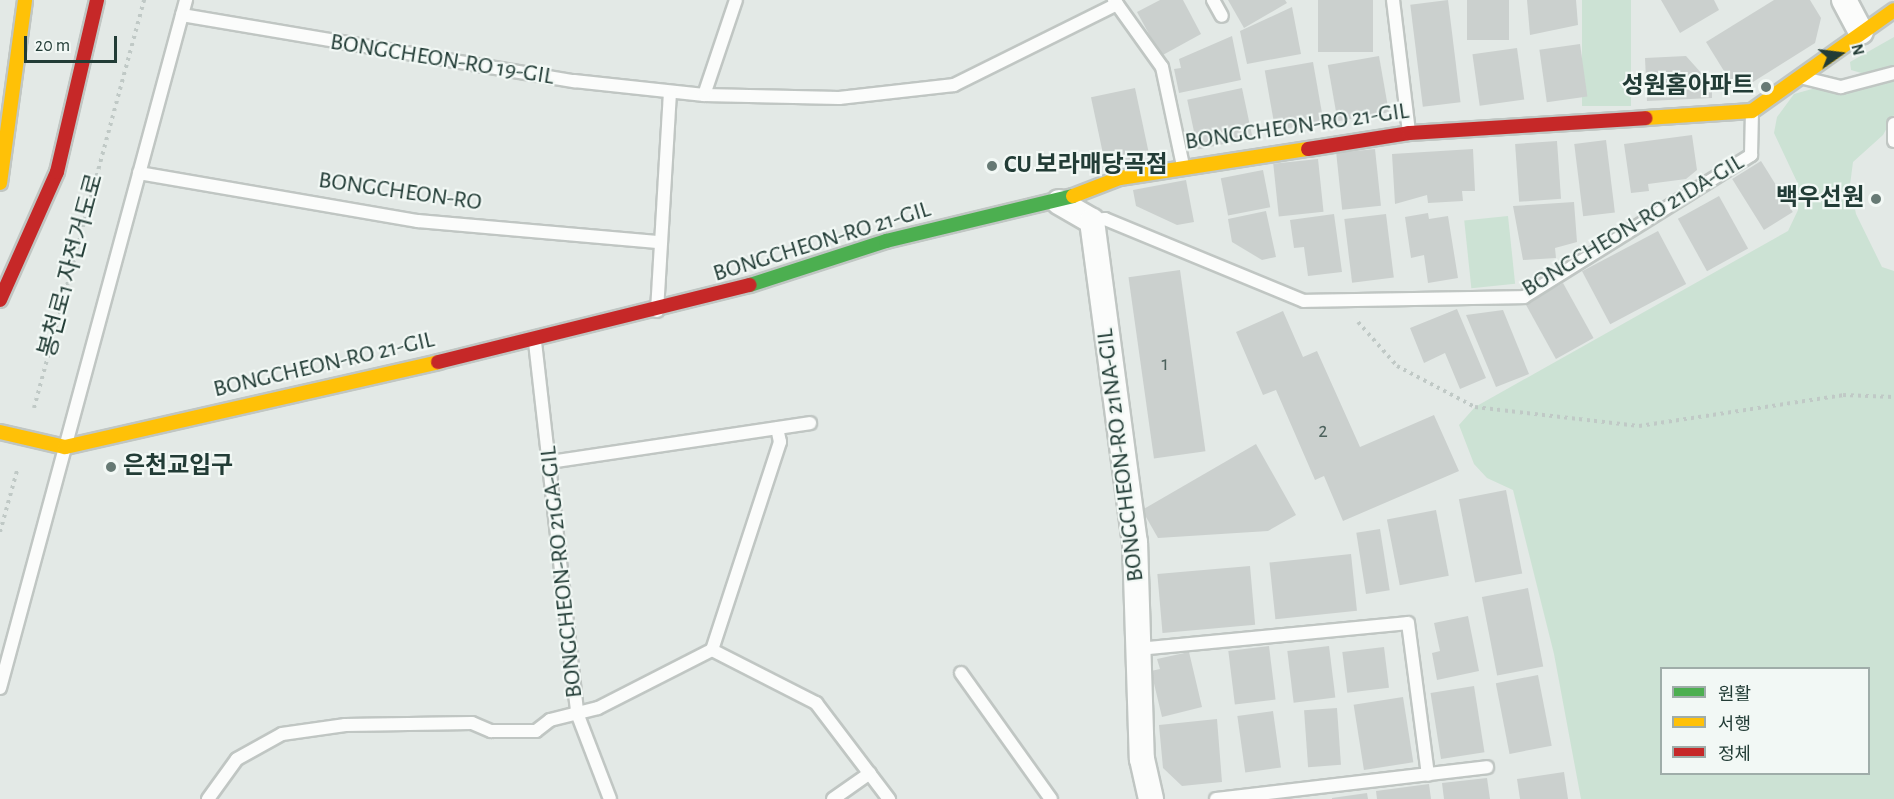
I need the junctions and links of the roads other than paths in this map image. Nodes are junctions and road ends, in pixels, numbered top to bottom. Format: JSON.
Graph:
{"nodes":[{"id":1,"x":25,"y":0,"type":"edge"},
{"id":2,"x":86,"y":0,"type":"edge"},
{"id":3,"x":97,"y":0,"type":"edge"},
{"id":4,"x":186,"y":0,"type":"edge"},
{"id":5,"x":736,"y":0,"type":"edge"},
{"id":6,"x":1213,"y":0,"type":"edge"},
{"id":7,"x":1393,"y":0,"type":"edge"},
{"id":8,"x":1844,"y":0,"type":"edge"},
{"id":9,"x":1115,"y":2,"type":"edge"},
{"id":10,"x":1894,"y":10,"type":"edge"},
{"id":11,"x":182,"y":15,"type":"junction"},
{"id":12,"x":1222,"y":16,"type":"dead end"},
{"id":13,"x":1861,"y":32,"type":"junction"},
{"id":14,"x":81,"y":59,"type":"junction"},
{"id":15,"x":1894,"y":73,"type":"edge"},
{"id":16,"x":1800,"y":75,"type":"junction"},
{"id":17,"x":670,"y":92,"type":"junction"},
{"id":18,"x":704,"y":95,"type":"junction"},
{"id":19,"x":1752,"y":111,"type":"junction"},
{"id":20,"x":1894,"y":124,"type":"edge"},
{"id":21,"x":1409,"y":133,"type":"junction"},
{"id":22,"x":1894,"y":141,"type":"edge"},
{"id":23,"x":1183,"y":166,"type":"junction"},
{"id":24,"x":139,"y":173,"type":"junction"},
{"id":25,"x":0,"y":183,"type":"edge"},
{"id":26,"x":1059,"y":202,"type":"junction"},
{"id":27,"x":1092,"y":221,"type":"junction"},
{"id":28,"x":657,"y":242,"type":"junction"},
{"id":29,"x":0,"y":300,"type":"edge"},
{"id":30,"x":657,"y":312,"type":"junction"},
{"id":31,"x":535,"y":340,"type":"junction"},
{"id":32,"x":810,"y":423,"type":"dead end"},
{"id":33,"x":777,"y":428,"type":"junction"},
{"id":34,"x":0,"y":432,"type":"edge"},
{"id":35,"x":65,"y":447,"type":"junction"},
{"id":36,"x":550,"y":462,"type":"junction"},
{"id":37,"x":1139,"y":649,"type":"junction"},
{"id":38,"x":712,"y":650,"type":"junction"},
{"id":39,"x":961,"y":674,"type":"dead end"},
{"id":40,"x":0,"y":687,"type":"edge"},
{"id":41,"x":577,"y":713,"type":"junction"},
{"id":42,"x":1487,"y":767,"type":"dead end"},
{"id":43,"x":870,"y":773,"type":"junction"},
{"id":44,"x":1428,"y":775,"type":"junction"},
{"id":45,"x":208,"y":799,"type":"edge"},
{"id":46,"x":610,"y":799,"type":"edge"},
{"id":47,"x":832,"y":799,"type":"edge"},
{"id":48,"x":889,"y":799,"type":"edge"},
{"id":49,"x":1051,"y":799,"type":"edge"},
{"id":50,"x":1151,"y":799,"type":"edge"},
{"id":51,"x":1216,"y":799,"type":"edge"}],
"edges":[{"from":1,"to":25,"type":"street"},
{"from":2,"to":14,"type":"street"},
{"from":3,"to":14,"type":"street"},
{"from":4,"to":11,"type":"lane"},
{"from":5,"to":18,"type":"lane"},
{"from":6,"to":12,"type":"lane"},
{"from":7,"to":21,"type":"lane"},
{"from":8,"to":13,"type":"street"},
{"from":9,"to":18,"type":"lane","name":"BONGCHEON-RO 19-GIL"},
{"from":9,"to":23,"type":"lane"},
{"from":10,"to":13,"type":"street"},
{"from":11,"to":17,"type":"lane","name":"BONGCHEON-RO 19-GIL"},
{"from":11,"to":24,"type":"lane"},
{"from":13,"to":16,"type":"street"},
{"from":14,"to":29,"type":"street"},
{"from":15,"to":16,"type":"lane"},
{"from":16,"to":19,"type":"street"},
{"from":17,"to":18,"type":"lane","name":"BONGCHEON-RO 19-GIL"},
{"from":17,"to":28,"type":"lane"},
{"from":19,"to":21,"type":"street","name":"BONGCHEON-RO 21-GIL"},
{"from":19,"to":27,"type":"lane","name":"BONGCHEON-RO 21DA-GIL"},
{"from":20,"to":22,"type":"lane"},
{"from":21,"to":23,"type":"street","name":"BONGCHEON-RO 21-GIL"},
{"from":23,"to":26,"type":"street","name":"BONGCHEON-RO 21-GIL"},
{"from":24,"to":28,"type":"lane","name":"BONGCHEON-RO"},
{"from":24,"to":35,"type":"lane"},
{"from":26,"to":27,"type":"street"},
{"from":26,"to":30,"type":"street","name":"BONGCHEON-RO 21-GIL"},
{"from":27,"to":37,"type":"street","name":"BONGCHEON-RO 21NA-GIL"},
{"from":28,"to":30,"type":"lane"},
{"from":30,"to":31,"type":"street","name":"BONGCHEON-RO 21-GIL"},
{"from":31,"to":35,"type":"street","name":"BONGCHEON-RO 21-GIL"},
{"from":31,"to":36,"type":"lane","name":"BONGCHEON-RO 21GA-GIL"},
{"from":32,"to":33,"type":"lane"},
{"from":33,"to":36,"type":"lane"},
{"from":33,"to":38,"type":"lane"},
{"from":34,"to":35,"type":"street","name":"BONGCHEON-RO 21-GIL"},
{"from":35,"to":40,"type":"lane"},
{"from":36,"to":41,"type":"lane","name":"BONGCHEON-RO 21GA-GIL"},
{"from":37,"to":44,"type":"lane"},
{"from":37,"to":50,"type":"street","name":"BONGCHEON-RO 21NA-GIL"},
{"from":38,"to":41,"type":"lane"},
{"from":38,"to":43,"type":"lane"},
{"from":39,"to":49,"type":"lane"},
{"from":41,"to":45,"type":"lane"},
{"from":41,"to":46,"type":"lane","name":"BONGCHEON-RO 21GA-GIL"},
{"from":42,"to":44,"type":"lane"},
{"from":43,"to":47,"type":"lane"},
{"from":43,"to":48,"type":"lane"},
{"from":44,"to":51,"type":"lane"}]}
